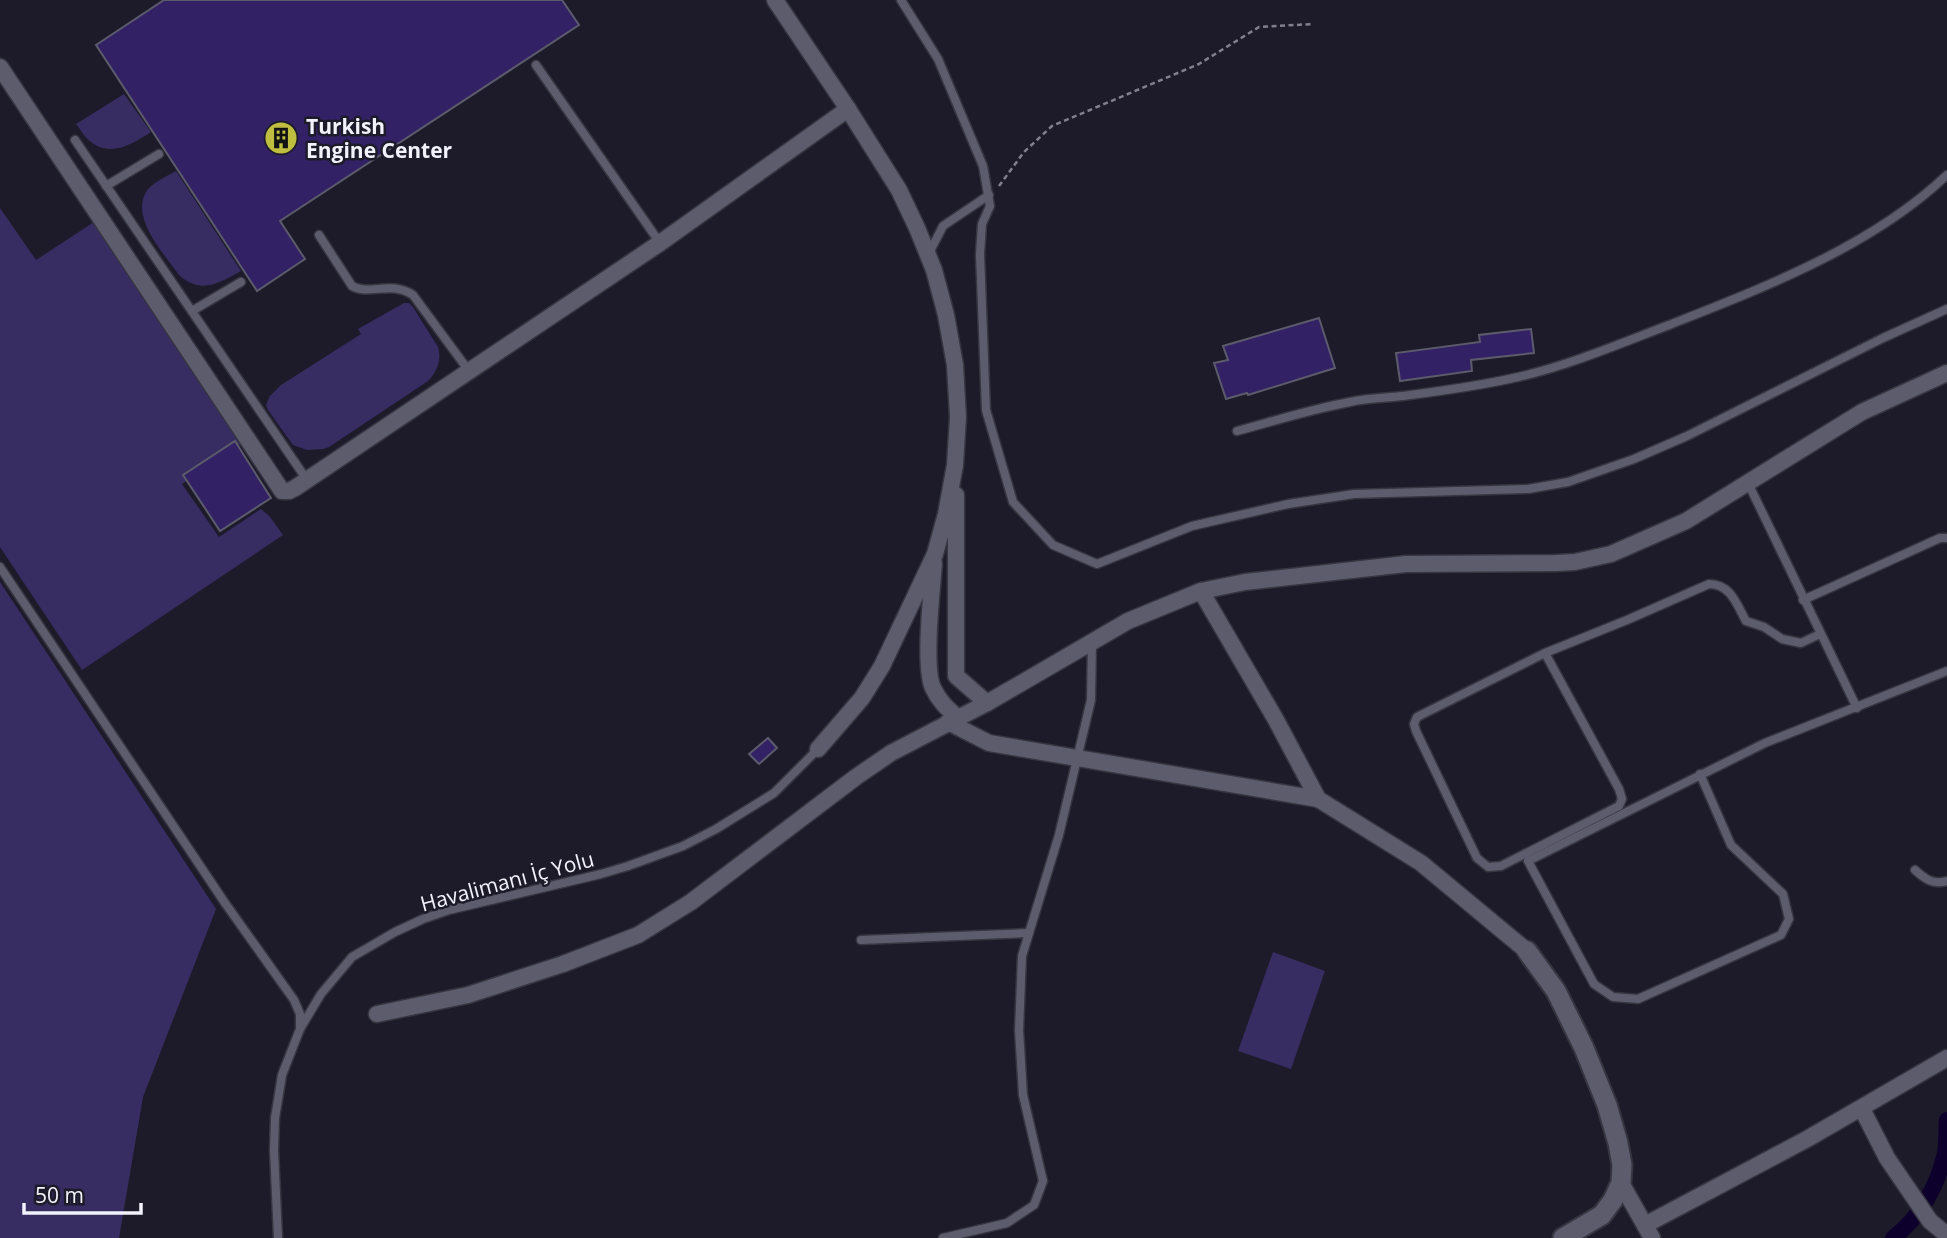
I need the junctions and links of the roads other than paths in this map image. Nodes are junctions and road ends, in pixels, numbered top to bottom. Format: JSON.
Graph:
{"nodes":[{"id":1,"x":775,"y":0,"type":"edge"},
{"id":2,"x":901,"y":0,"type":"edge"},
{"id":3,"x":536,"y":65,"type":"dead end"},
{"id":4,"x":0,"y":66,"type":"edge"},
{"id":5,"x":848,"y":108,"type":"junction"},
{"id":6,"x":75,"y":140,"type":"dead end"},
{"id":7,"x":159,"y":154,"type":"dead end"},
{"id":8,"x":1947,"y":174,"type":"edge"},
{"id":9,"x":106,"y":186,"type":"junction"},
{"id":10,"x":989,"y":195,"type":"junction"},
{"id":11,"x":319,"y":235,"type":"dead end"},
{"id":12,"x":660,"y":243,"type":"junction"},
{"id":13,"x":928,"y":256,"type":"junction"},
{"id":14,"x":241,"y":282,"type":"dead end"},
{"id":15,"x":1947,"y":309,"type":"edge"},
{"id":16,"x":192,"y":311,"type":"junction"},
{"id":17,"x":469,"y":371,"type":"junction"},
{"id":18,"x":1947,"y":373,"type":"edge"},
{"id":19,"x":1237,"y":431,"type":"dead end"},
{"id":20,"x":955,"y":465,"type":"junction"},
{"id":21,"x":307,"y":480,"type":"junction"},
{"id":22,"x":1748,"y":483,"type":"junction"},
{"id":23,"x":1947,"y":538,"type":"edge"},
{"id":24,"x":934,"y":554,"type":"junction"},
{"id":25,"x":0,"y":567,"type":"edge"},
{"id":26,"x":1201,"y":591,"type":"junction"},
{"id":27,"x":1803,"y":600,"type":"junction"},
{"id":28,"x":1820,"y":634,"type":"junction"},
{"id":29,"x":1092,"y":642,"type":"junction"},
{"id":30,"x":1545,"y":653,"type":"junction"},
{"id":31,"x":1947,"y":671,"type":"edge"},
{"id":32,"x":987,"y":703,"type":"junction"},
{"id":33,"x":1857,"y":708,"type":"junction"},
{"id":34,"x":953,"y":719,"type":"junction"},
{"id":35,"x":818,"y":749,"type":"joint"},
{"id":36,"x":1077,"y":757,"type":"junction"},
{"id":37,"x":1700,"y":774,"type":"junction"},
{"id":38,"x":1318,"y":799,"type":"junction"},
{"id":39,"x":1915,"y":870,"type":"dead end"},
{"id":40,"x":1947,"y":881,"type":"edge"},
{"id":41,"x":1029,"y":933,"type":"junction"},
{"id":42,"x":861,"y":940,"type":"dead end"},
{"id":43,"x":1527,"y":951,"type":"joint"},
{"id":44,"x":377,"y":1014,"type":"dead end"},
{"id":45,"x":300,"y":1029,"type":"junction"},
{"id":46,"x":1947,"y":1058,"type":"edge"},
{"id":47,"x":1862,"y":1109,"type":"junction"},
{"id":48,"x":1621,"y":1183,"type":"junction"},
{"id":49,"x":1648,"y":1232,"type":"edge"},
{"id":50,"x":1947,"y":1235,"type":"edge"},
{"id":51,"x":278,"y":1238,"type":"edge"},
{"id":52,"x":943,"y":1238,"type":"edge"},
{"id":53,"x":1563,"y":1238,"type":"edge"}],
"edges":[{"from":1,"to":5,"type":"street"},
{"from":2,"to":10,"type":"lane"},
{"from":3,"to":12,"type":"lane"},
{"from":4,"to":21,"type":"street"},
{"from":5,"to":12,"type":"street"},
{"from":5,"to":13,"type":"street"},
{"from":6,"to":9,"type":"lane"},
{"from":7,"to":9,"type":"lane"},
{"from":8,"to":19,"type":"lane"},
{"from":9,"to":16,"type":"lane"},
{"from":10,"to":13,"type":"lane"},
{"from":10,"to":15,"type":"lane"},
{"from":11,"to":17,"type":"lane"},
{"from":12,"to":17,"type":"street"},
{"from":13,"to":20,"type":"street"},
{"from":14,"to":16,"type":"lane"},
{"from":16,"to":21,"type":"lane"},
{"from":17,"to":21,"type":"street"},
{"from":18,"to":22,"type":"street"},
{"from":20,"to":24,"type":"street"},
{"from":20,"to":32,"type":"street"},
{"from":22,"to":26,"type":"street"},
{"from":22,"to":27,"type":"lane"},
{"from":23,"to":27,"type":"lane"},
{"from":24,"to":34,"type":"street"},
{"from":24,"to":35,"type":"street"},
{"from":25,"to":45,"type":"lane"},
{"from":26,"to":29,"type":"street"},
{"from":26,"to":38,"type":"street"},
{"from":27,"to":28,"type":"lane"},
{"from":28,"to":30,"type":"lane"},
{"from":28,"to":33,"type":"lane"},
{"from":29,"to":32,"type":"street"},
{"from":29,"to":36,"type":"lane"},
{"from":30,"to":30,"type":"lane"},
{"from":31,"to":33,"type":"lane"},
{"from":32,"to":34,"type":"street"},
{"from":33,"to":37,"type":"lane"},
{"from":34,"to":36,"type":"street"},
{"from":34,"to":44,"type":"street"},
{"from":35,"to":45,"type":"lane","name":"Havalimanı İç Yolu"},
{"from":36,"to":38,"type":"street"},
{"from":36,"to":41,"type":"lane"},
{"from":37,"to":37,"type":"lane"},
{"from":38,"to":43,"type":"street"},
{"from":39,"to":40,"type":"lane"},
{"from":41,"to":42,"type":"lane"},
{"from":41,"to":52,"type":"lane"},
{"from":43,"to":48,"type":"street"},
{"from":45,"to":51,"type":"lane","name":"Havalimanı İç Yolu"},
{"from":46,"to":47,"type":"street"},
{"from":47,"to":49,"type":"street"},
{"from":47,"to":50,"type":"street"},
{"from":48,"to":49,"type":"street"},
{"from":48,"to":53,"type":"street"}]}
